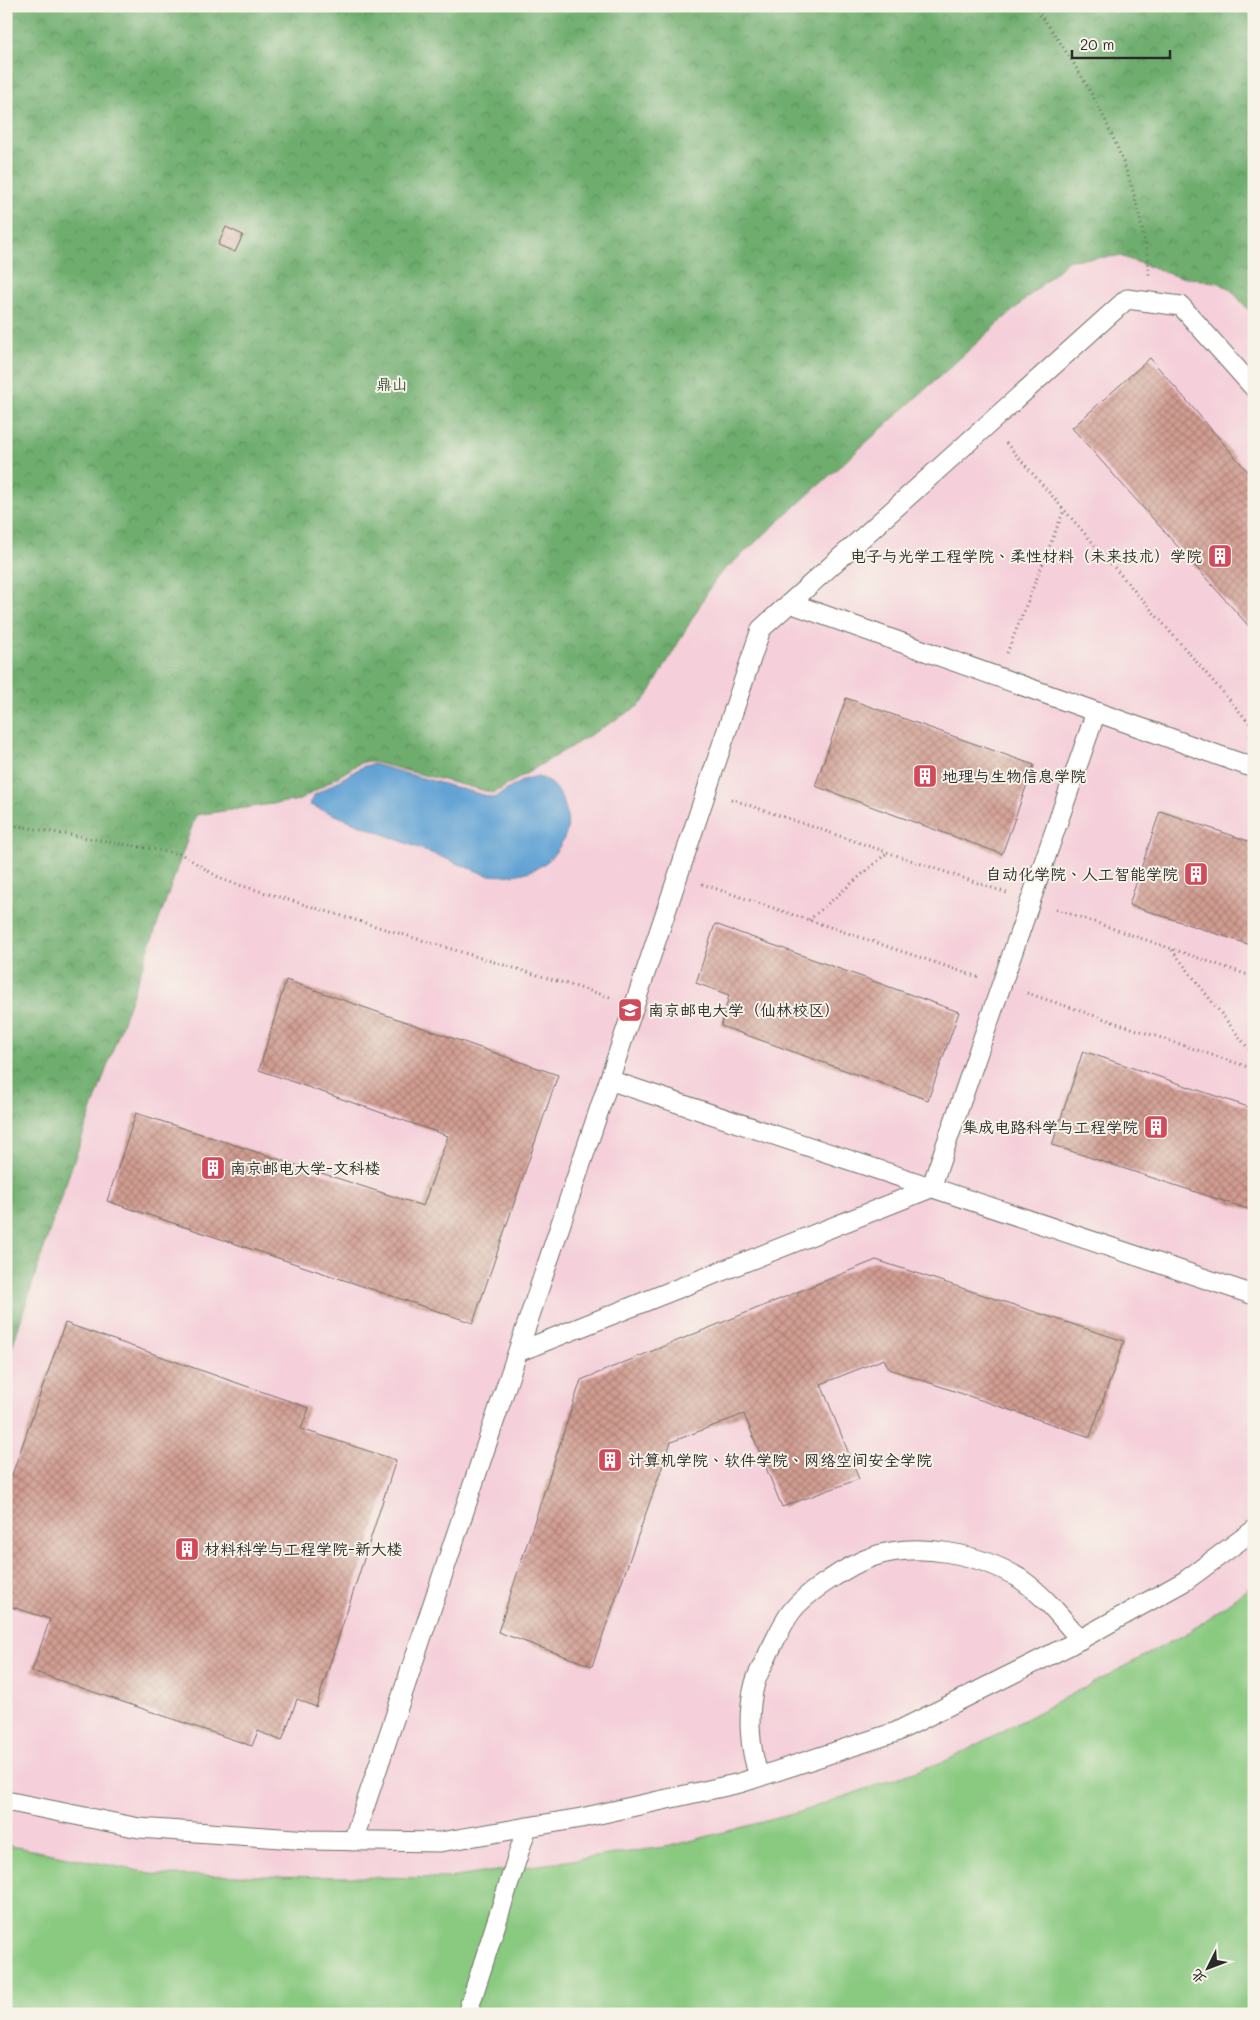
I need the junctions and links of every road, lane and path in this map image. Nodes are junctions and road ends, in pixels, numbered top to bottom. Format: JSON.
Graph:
{"nodes":[{"id":1,"x":1034,"y":6,"type":"edge"},
{"id":2,"x":1149,"y":302,"type":"junction"},
{"id":3,"x":1254,"y":388,"type":"edge"},
{"id":4,"x":989,"y":423,"type":"junction"},
{"id":5,"x":1064,"y":510,"type":"junction"},
{"id":6,"x":790,"y":603,"type":"junction"},
{"id":7,"x":997,"y":677,"type":"junction"},
{"id":8,"x":1096,"y":712,"type":"junction"},
{"id":9,"x":1247,"y":766,"type":"edge"},
{"id":10,"x":706,"y":790,"type":"junction"},
{"id":11,"x":6,"y":824,"type":"edge"},
{"id":12,"x":888,"y":852,"type":"junction"},
{"id":13,"x":678,"y":876,"type":"junction"},
{"id":14,"x":1011,"y":894,"type":"dead end"},
{"id":15,"x":1048,"y":907,"type":"dead end"},
{"id":16,"x":809,"y":920,"type":"junction"},
{"id":17,"x":1171,"y":948,"type":"junction"},
{"id":18,"x":979,"y":977,"type":"dead end"},
{"id":19,"x":1254,"y":977,"type":"edge"},
{"id":20,"x":1026,"y":993,"type":"dead end"},
{"id":21,"x":635,"y":1004,"type":"junction"},
{"id":22,"x":1254,"y":1056,"type":"edge"},
{"id":23,"x":1254,"y":1069,"type":"edge"},
{"id":24,"x":609,"y":1080,"type":"junction"},
{"id":25,"x":931,"y":1188,"type":"junction"},
{"id":26,"x":1254,"y":1295,"type":"edge"},
{"id":27,"x":518,"y":1352,"type":"junction"},
{"id":28,"x":1254,"y":1530,"type":"edge"},
{"id":29,"x":1080,"y":1640,"type":"junction"},
{"id":30,"x":759,"y":1776,"type":"junction"},
{"id":31,"x":6,"y":1800,"type":"edge"},
{"id":32,"x":527,"y":1827,"type":"junction"},
{"id":33,"x":354,"y":1841,"type":"junction"},
{"id":34,"x":466,"y":2014,"type":"edge"}],
"edges":[{"from":1,"to":2,"type":"path"},
{"from":2,"to":3,"type":"lane"},
{"from":2,"to":4,"type":"lane"},
{"from":4,"to":5,"type":"path"},
{"from":4,"to":6,"type":"lane"},
{"from":5,"to":7,"type":"path"},
{"from":5,"to":9,"type":"path"},
{"from":6,"to":7,"type":"lane"},
{"from":6,"to":10,"type":"lane"},
{"from":7,"to":8,"type":"lane"},
{"from":8,"to":9,"type":"lane"},
{"from":8,"to":25,"type":"lane"},
{"from":10,"to":12,"type":"path"},
{"from":10,"to":13,"type":"lane"},
{"from":11,"to":21,"type":"path"},
{"from":12,"to":14,"type":"path"},
{"from":12,"to":16,"type":"path"},
{"from":13,"to":16,"type":"path"},
{"from":13,"to":21,"type":"lane"},
{"from":15,"to":17,"type":"path"},
{"from":16,"to":18,"type":"path"},
{"from":17,"to":19,"type":"path"},
{"from":17,"to":22,"type":"path"},
{"from":20,"to":23,"type":"path"},
{"from":21,"to":24,"type":"lane"},
{"from":24,"to":25,"type":"lane"},
{"from":24,"to":27,"type":"lane"},
{"from":25,"to":26,"type":"lane"},
{"from":25,"to":27,"type":"lane"},
{"from":27,"to":33,"type":"lane"},
{"from":28,"to":29,"type":"lane"},
{"from":29,"to":30,"type":"lane"},
{"from":29,"to":30,"type":"lane"},
{"from":30,"to":32,"type":"lane"},
{"from":31,"to":33,"type":"lane"},
{"from":32,"to":33,"type":"lane"},
{"from":32,"to":34,"type":"lane"}]}
